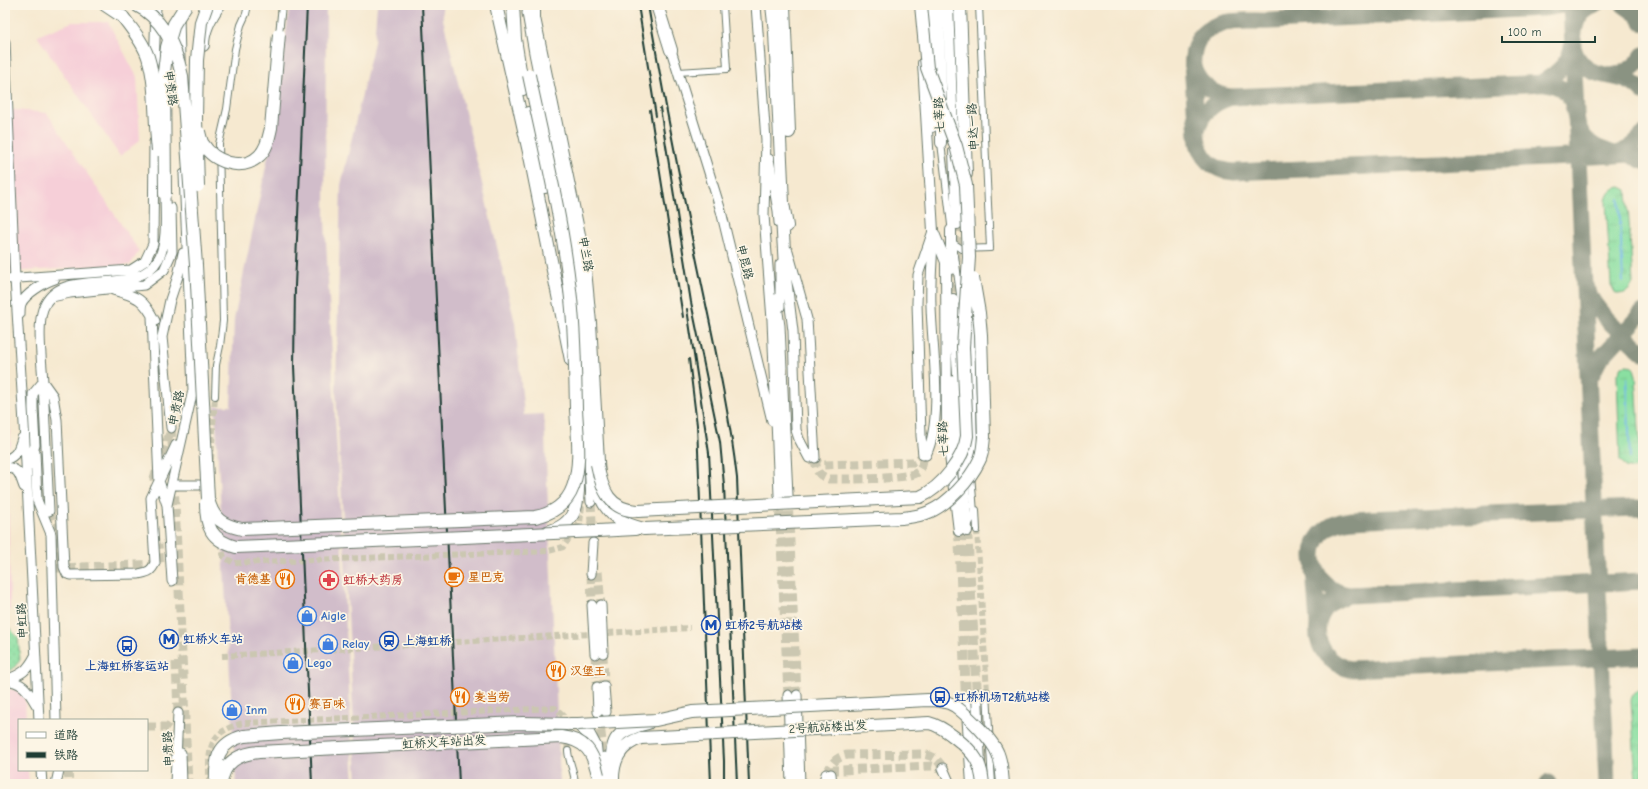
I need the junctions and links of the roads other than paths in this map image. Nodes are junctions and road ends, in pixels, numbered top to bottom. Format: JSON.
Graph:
{"nodes":[{"id":1,"x":105,"y":5,"type":"edge"},
{"id":2,"x":136,"y":5,"type":"edge"},
{"id":3,"x":146,"y":5,"type":"edge"},
{"id":4,"x":179,"y":5,"type":"edge"},
{"id":5,"x":186,"y":5,"type":"edge"},
{"id":6,"x":208,"y":5,"type":"edge"},
{"id":7,"x":219,"y":5,"type":"edge"},
{"id":8,"x":248,"y":5,"type":"edge"},
{"id":9,"x":282,"y":5,"type":"edge"},
{"id":10,"x":496,"y":5,"type":"edge"},
{"id":11,"x":513,"y":5,"type":"edge"},
{"id":12,"x":522,"y":5,"type":"edge"},
{"id":13,"x":657,"y":5,"type":"edge"},
{"id":14,"x":723,"y":5,"type":"edge"},
{"id":15,"x":756,"y":5,"type":"edge"},
{"id":16,"x":760,"y":5,"type":"edge"},
{"id":17,"x":772,"y":5,"type":"edge"},
{"id":18,"x":784,"y":5,"type":"edge"},
{"id":19,"x":920,"y":5,"type":"edge"},
{"id":20,"x":929,"y":5,"type":"edge"},
{"id":21,"x":938,"y":5,"type":"edge"},
{"id":22,"x":948,"y":5,"type":"edge"},
{"id":23,"x":960,"y":5,"type":"edge"},
{"id":24,"x":979,"y":5,"type":"edge"},
{"id":25,"x":530,"y":9,"type":"edge"},
{"id":26,"x":156,"y":10,"type":"edge"},
{"id":27,"x":279,"y":34,"type":"joint"},
{"id":28,"x":504,"y":40,"type":"junction"},
{"id":29,"x":760,"y":41,"type":"junction"},
{"id":30,"x":5,"y":42,"type":"edge"},
{"id":31,"x":671,"y":50,"type":"joint"},
{"id":32,"x":203,"y":56,"type":"joint"},
{"id":33,"x":155,"y":62,"type":"junction"},
{"id":34,"x":932,"y":62,"type":"joint"},
{"id":35,"x":678,"y":72,"type":"junction"},
{"id":36,"x":520,"y":77,"type":"junction"},
{"id":37,"x":6,"y":96,"type":"edge"},
{"id":38,"x":934,"y":110,"type":"junction"},
{"id":39,"x":196,"y":119,"type":"junction"},
{"id":40,"x":766,"y":140,"type":"junction"},
{"id":41,"x":941,"y":143,"type":"junction"},
{"id":42,"x":930,"y":154,"type":"junction"},
{"id":43,"x":192,"y":160,"type":"junction"},
{"id":44,"x":966,"y":185,"type":"junction"},
{"id":45,"x":184,"y":188,"type":"junction"},
{"id":46,"x":165,"y":194,"type":"junction"},
{"id":47,"x":783,"y":203,"type":"junction"},
{"id":48,"x":787,"y":226,"type":"junction"},
{"id":49,"x":954,"y":227,"type":"junction"},
{"id":50,"x":933,"y":231,"type":"junction"},
{"id":51,"x":186,"y":238,"type":"junction"},
{"id":52,"x":953,"y":243,"type":"junction"},
{"id":53,"x":780,"y":252,"type":"junction"},
{"id":54,"x":971,"y":253,"type":"junction"},
{"id":55,"x":196,"y":265,"type":"junction"},
{"id":56,"x":785,"y":267,"type":"junction"},
{"id":57,"x":767,"y":269,"type":"junction"},
{"id":58,"x":70,"y":275,"type":"junction"},
{"id":59,"x":5,"y":279,"type":"edge"},
{"id":60,"x":15,"y":279,"type":"junction"},
{"id":61,"x":66,"y":285,"type":"junction"},
{"id":62,"x":36,"y":289,"type":"junction"},
{"id":63,"x":108,"y":289,"type":"junction"},
{"id":64,"x":566,"y":295,"type":"dead end"},
{"id":65,"x":50,"y":298,"type":"junction"},
{"id":66,"x":152,"y":317,"type":"junction"},
{"id":67,"x":963,"y":324,"type":"junction"},
{"id":68,"x":971,"y":324,"type":"junction"},
{"id":69,"x":780,"y":326,"type":"junction"},
{"id":70,"x":162,"y":337,"type":"junction"},
{"id":71,"x":18,"y":339,"type":"junction"},
{"id":72,"x":953,"y":347,"type":"dead end"},
{"id":73,"x":43,"y":382,"type":"junction"},
{"id":74,"x":576,"y":383,"type":"junction"},
{"id":75,"x":215,"y":396,"type":"tunnel mouth"},
{"id":76,"x":24,"y":424,"type":"junction"},
{"id":77,"x":178,"y":427,"type":"junction"},
{"id":78,"x":971,"y":427,"type":"dead end"},
{"id":79,"x":35,"y":445,"type":"junction"},
{"id":80,"x":5,"y":460,"type":"edge"},
{"id":81,"x":578,"y":461,"type":"junction"},
{"id":82,"x":597,"y":464,"type":"junction"},
{"id":83,"x":5,"y":468,"type":"edge"},
{"id":84,"x":26,"y":473,"type":"junction"},
{"id":85,"x":974,"y":479,"type":"dead end"},
{"id":86,"x":159,"y":481,"type":"junction"},
{"id":87,"x":779,"y":483,"type":"junction"},
{"id":88,"x":172,"y":485,"type":"junction"},
{"id":89,"x":203,"y":485,"type":"junction"},
{"id":90,"x":28,"y":496,"type":"junction"},
{"id":91,"x":591,"y":502,"type":"tunnel mouth"},
{"id":92,"x":167,"y":505,"type":"junction"},
{"id":93,"x":49,"y":511,"type":"tunnel mouth"},
{"id":94,"x":644,"y":529,"type":"junction"},
{"id":95,"x":977,"y":530,"type":"tunnel mouth"},
{"id":96,"x":963,"y":531,"type":"junction"},
{"id":97,"x":540,"y":533,"type":"junction"},
{"id":98,"x":593,"y":543,"type":"tunnel mouth"},
{"id":99,"x":594,"y":573,"type":"tunnel mouth"},
{"id":100,"x":172,"y":581,"type":"dead end"},
{"id":101,"x":596,"y":605,"type":"tunnel mouth"},
{"id":102,"x":599,"y":653,"type":"tunnel mouth"},
{"id":103,"x":36,"y":654,"type":"junction"},
{"id":104,"x":6,"y":680,"type":"edge"},
{"id":105,"x":600,"y":686,"type":"tunnel mouth"},
{"id":106,"x":987,"y":692,"type":"tunnel mouth"},
{"id":107,"x":976,"y":694,"type":"tunnel mouth"},
{"id":108,"x":966,"y":698,"type":"tunnel mouth"},
{"id":109,"x":38,"y":709,"type":"junction"},
{"id":110,"x":602,"y":712,"type":"tunnel mouth"},
{"id":111,"x":39,"y":719,"type":"edge"},
{"id":112,"x":56,"y":719,"type":"edge"},
{"id":113,"x":656,"y":720,"type":"junction"},
{"id":114,"x":578,"y":724,"type":"junction"},
{"id":115,"x":568,"y":751,"type":"tunnel mouth"},
{"id":116,"x":604,"y":757,"type":"tunnel mouth"},
{"id":117,"x":41,"y":771,"type":"edge"},
{"id":118,"x":59,"y":771,"type":"edge"},
{"id":119,"x":606,"y":780,"type":"edge"},
{"id":120,"x":42,"y":784,"type":"edge"},
{"id":121,"x":56,"y":784,"type":"edge"},
{"id":122,"x":175,"y":784,"type":"edge"},
{"id":123,"x":182,"y":784,"type":"edge"},
{"id":124,"x":216,"y":784,"type":"edge"},
{"id":125,"x":221,"y":784,"type":"edge"},
{"id":126,"x":575,"y":784,"type":"edge"},
{"id":127,"x":791,"y":784,"type":"edge"},
{"id":128,"x":800,"y":784,"type":"edge"},
{"id":129,"x":823,"y":784,"type":"edge"},
{"id":130,"x":832,"y":784,"type":"tunnel mouth"},
{"id":131,"x":942,"y":784,"type":"edge"},
{"id":132,"x":950,"y":784,"type":"edge"},
{"id":133,"x":972,"y":784,"type":"edge"},
{"id":134,"x":982,"y":784,"type":"edge"},
{"id":135,"x":992,"y":784,"type":"edge"},
{"id":136,"x":1003,"y":784,"type":"edge"}],
"edges":[{"from":1,"to":46,"type":"highway","bridge":true},
{"from":2,"to":55,"type":"highway","bridge":true},
{"from":3,"to":26,"type":"main road"},
{"from":4,"to":45,"type":"main road","name":"申贵路"},
{"from":5,"to":46,"type":"highway","bridge":true},
{"from":6,"to":39,"type":"highway","bridge":true},
{"from":7,"to":32,"type":"highway"},
{"from":8,"to":75,"type":"street"},
{"from":9,"to":27,"type":"street"},
{"from":10,"to":28,"type":"highway"},
{"from":11,"to":36,"type":"highway"},
{"from":11,"to":74,"type":"highway","bridge":true},
{"from":12,"to":25,"type":"main road","name":"申兰路"},
{"from":13,"to":31,"type":"highway"},
{"from":14,"to":35,"type":"street"},
{"from":15,"to":29,"type":"main road","name":"申昆路"},
{"from":16,"to":29,"type":"main road"},
{"from":17,"to":47,"type":"highway"},
{"from":18,"to":48,"type":"highway"},
{"from":19,"to":42,"type":"main road"},
{"from":19,"to":44,"type":"highway","bridge":true},
{"from":20,"to":34,"type":"highway"},
{"from":21,"to":41,"type":"main road"},
{"from":22,"to":49,"type":"main road","name":"七莘路"},
{"from":23,"to":44,"type":"highway","bridge":true},
{"from":24,"to":54,"type":"street","name":"申达一路"},
{"from":25,"to":82,"type":"highway"},
{"from":25,"to":91,"type":"main road","name":"申兰路"},
{"from":26,"to":33,"type":"main road","name":"申贵路"},
{"from":27,"to":39,"type":"highway","bridge":true},
{"from":28,"to":36,"type":"highway"},
{"from":28,"to":74,"type":"highway","bridge":true},
{"from":29,"to":40,"type":"main road","name":"申昆路"},
{"from":30,"to":37,"type":"main road","name":"申虹路"},
{"from":31,"to":35,"type":"main road","name":"申昆路"},
{"from":32,"to":43,"type":"main road"},
{"from":33,"to":58,"type":"main road","name":"申贵路"},
{"from":33,"to":63,"type":"main road","name":"申贵路"},
{"from":34,"to":38,"type":"main road"},
{"from":35,"to":87,"type":"main road","name":"申昆路"},
{"from":36,"to":64,"type":"highway"},
{"from":37,"to":60,"type":"main road","name":"申虹路"},
{"from":38,"to":41,"type":"main road"},
{"from":38,"to":42,"type":"main road"},
{"from":39,"to":55,"type":"highway","bridge":true},
{"from":40,"to":53,"type":"main road","name":"申昆路"},
{"from":40,"to":57,"type":"main road","name":"申昆路"},
{"from":41,"to":49,"type":"street"},
{"from":42,"to":50,"type":"main road"},
{"from":43,"to":45,"type":"main road"},
{"from":43,"to":51,"type":"main road"},
{"from":44,"to":54,"type":"highway","bridge":true},
{"from":45,"to":51,"type":"main road","name":"申贵路"},
{"from":46,"to":61,"type":"main road"},
{"from":47,"to":48,"type":"highway"},
{"from":47,"to":56,"type":"highway"},
{"from":48,"to":56,"type":"main road","name":"申昆路"},
{"from":49,"to":52,"type":"street"},
{"from":49,"to":96,"type":"main road","name":"七莘路"},
{"from":50,"to":50,"type":"main road"},
{"from":50,"to":96,"type":"main road"},
{"from":51,"to":70,"type":"main road","name":"申贵路"},
{"from":51,"to":77,"type":"main road","name":"申贵路"},
{"from":52,"to":54,"type":"street"},
{"from":52,"to":67,"type":"street"},
{"from":53,"to":56,"type":"main road","name":"申昆路"},
{"from":53,"to":69,"type":"main road"},
{"from":54,"to":68,"type":"street"},
{"from":54,"to":82,"type":"highway","bridge":true},
{"from":54,"to":94,"type":"highway","bridge":true},
{"from":55,"to":89,"type":"highway","bridge":true},
{"from":57,"to":69,"type":"main road","name":"申昆路"},
{"from":57,"to":87,"type":"main road","name":"申昆路"},
{"from":58,"to":60,"type":"main road","name":"申贵路"},
{"from":58,"to":62,"type":"main road","name":"申贵路"},
{"from":59,"to":60,"type":"main road","name":"申贵路"},
{"from":60,"to":71,"type":"main road","name":"申虹路"},
{"from":61,"to":62,"type":"main road"},
{"from":61,"to":65,"type":"main road"},
{"from":62,"to":71,"type":"main road","name":"申贵路"},
{"from":63,"to":65,"type":"main road","name":"申贵路"},
{"from":63,"to":66,"type":"main road","name":"申贵路"},
{"from":65,"to":73,"type":"main road"},
{"from":66,"to":70,"type":"main road","name":"申贵路"},
{"from":66,"to":86,"type":"main road"},
{"from":67,"to":68,"type":"street"},
{"from":67,"to":78,"type":"street"},
{"from":68,"to":96,"type":"street"},
{"from":69,"to":87,"type":"main road","name":"申昆路"},
{"from":70,"to":77,"type":"main road","name":"申贵路"},
{"from":71,"to":76,"type":"main road","name":"申虹路"},
{"from":72,"to":96,"type":"main road","name":"七莘路"},
{"from":73,"to":79,"type":"main road"},
{"from":73,"to":86,"type":"main road"},
{"from":73,"to":93,"type":"main road"},
{"from":74,"to":81,"type":"highway","bridge":true},
{"from":76,"to":80,"type":"main road"},
{"from":76,"to":84,"type":"main road","name":"申虹路"},
{"from":77,"to":86,"type":"main road"},
{"from":77,"to":88,"type":"main road","name":"申贵路"},
{"from":79,"to":84,"type":"main road"},
{"from":79,"to":112,"type":"main road"},
{"from":81,"to":89,"type":"highway","bridge":true},
{"from":81,"to":97,"type":"highway","bridge":true},
{"from":82,"to":94,"type":"highway","bridge":true},
{"from":83,"to":90,"type":"main road"},
{"from":84,"to":90,"type":"main road","name":"申虹路"},
{"from":85,"to":95,"type":"street"},
{"from":86,"to":92,"type":"main road"},
{"from":88,"to":89,"type":"main road"},
{"from":88,"to":92,"type":"main road","name":"申贵路"},
{"from":89,"to":97,"type":"highway","bridge":true},
{"from":90,"to":103,"type":"main road","name":"申虹路"},
{"from":92,"to":100,"type":"main road","name":"申贵路"},
{"from":94,"to":97,"type":"highway","bridge":true},
{"from":98,"to":99,"type":"main road"},
{"from":101,"to":102,"type":"main road"},
{"from":103,"to":104,"type":"main road"},
{"from":103,"to":109,"type":"main road","name":"申虹路"},
{"from":104,"to":109,"type":"main road"},
{"from":105,"to":110,"type":"main road"},
{"from":106,"to":135,"type":"street"},
{"from":107,"to":134,"type":"main road"},
{"from":108,"to":133,"type":"main road"},
{"from":109,"to":111,"type":"main road","name":"申虹路"},
{"from":113,"to":114,"type":"highway","bridge":true},
{"from":113,"to":119,"type":"highway","bridge":true},
{"from":113,"to":136,"type":"highway","bridge":true},
{"from":114,"to":119,"type":"highway","bridge":true},
{"from":114,"to":124,"type":"highway","bridge":true},
{"from":115,"to":126,"type":"street"},
{"from":116,"to":119,"type":"main road"},
{"from":117,"to":120,"type":"main road"},
{"from":118,"to":121,"type":"main road"},
{"from":119,"to":125,"type":"highway","name":"虹桥火车站出发","bridge":true},
{"from":119,"to":134,"type":"highway","name":"2号航站楼出发","bridge":true},
{"from":122,"to":123,"type":"main road","name":"申贵路"},
{"from":127,"to":128,"type":"main road"},
{"from":129,"to":130,"type":"main road"},
{"from":131,"to":132,"type":"main road"}]}
